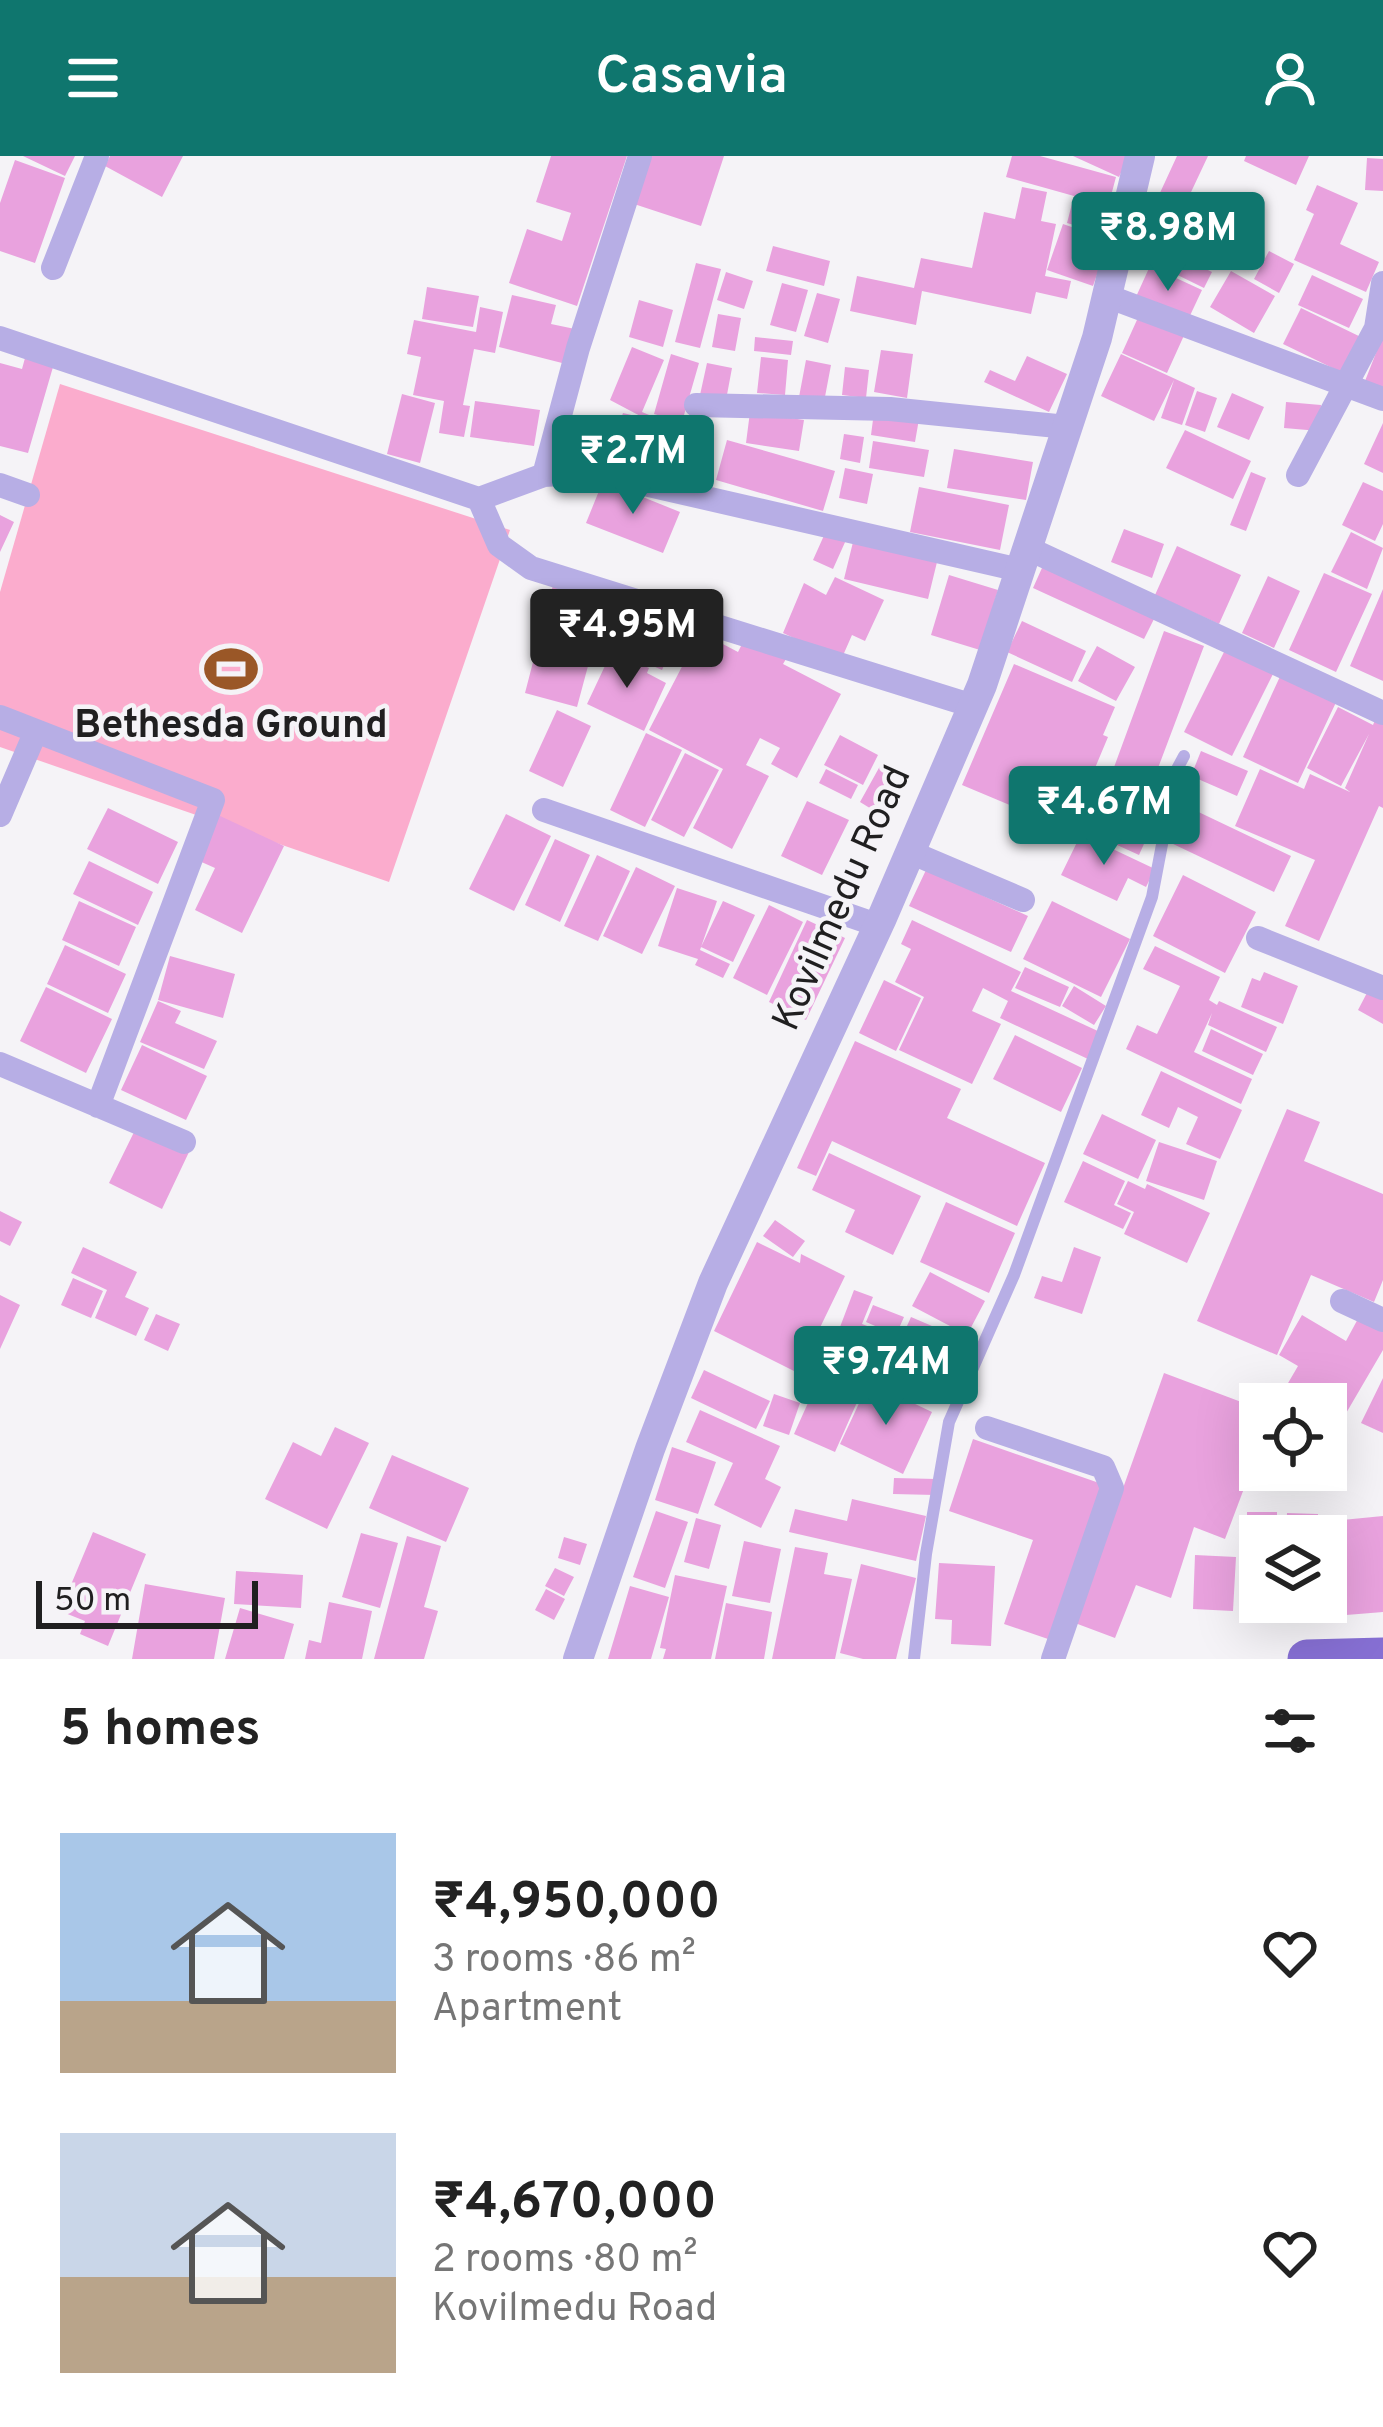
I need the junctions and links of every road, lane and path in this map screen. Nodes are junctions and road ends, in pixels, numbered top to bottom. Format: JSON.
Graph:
{"nodes":[{"id":1,"x":97,"y":156,"type":"edge"},
{"id":2,"x":640,"y":156,"type":"edge"},
{"id":3,"x":1140,"y":156,"type":"edge"},
{"id":4,"x":53,"y":268,"type":"dead end"},
{"id":5,"x":1383,"y":283,"type":"edge"},
{"id":6,"x":1107,"y":296,"type":"junction"},
{"id":7,"x":0,"y":338,"type":"edge"},
{"id":8,"x":1347,"y":386,"type":"junction"},
{"id":9,"x":1383,"y":399,"type":"edge"},
{"id":10,"x":696,"y":405,"type":"dead end"},
{"id":11,"x":1067,"y":428,"type":"junction"},
{"id":12,"x":544,"y":475,"type":"junction"},
{"id":13,"x":1298,"y":475,"type":"dead end"},
{"id":14,"x":0,"y":485,"type":"edge"},
{"id":15,"x":28,"y":495,"type":"dead end"},
{"id":16,"x":479,"y":499,"type":"junction"},
{"id":17,"x":1024,"y":559,"type":"junction"},
{"id":18,"x":973,"y":706,"type":"junction"},
{"id":19,"x":1383,"y":712,"type":"edge"},
{"id":20,"x":0,"y":717,"type":"edge"},
{"id":21,"x":36,"y":731,"type":"junction"},
{"id":22,"x":1184,"y":756,"type":"dead end"},
{"id":23,"x":544,"y":810,"type":"dead end"},
{"id":24,"x":0,"y":815,"type":"edge"},
{"id":25,"x":910,"y":851,"type":"junction"},
{"id":26,"x":1022,"y":900,"type":"dead end"},
{"id":27,"x":877,"y":925,"type":"junction"},
{"id":28,"x":1258,"y":938,"type":"dead end"},
{"id":29,"x":1383,"y":988,"type":"edge"},
{"id":30,"x":0,"y":1064,"type":"edge"},
{"id":31,"x":98,"y":1106,"type":"junction"},
{"id":32,"x":184,"y":1142,"type":"dead end"},
{"id":33,"x":1342,"y":1301,"type":"dead end"},
{"id":34,"x":1383,"y":1320,"type":"edge"},
{"id":35,"x":988,"y":1428,"type":"dead end"},
{"id":36,"x":1383,"y":1657,"type":"edge"},
{"id":37,"x":578,"y":1659,"type":"edge"},
{"id":38,"x":914,"y":1659,"type":"edge"},
{"id":39,"x":1053,"y":1659,"type":"edge"},
{"id":40,"x":1307,"y":1659,"type":"edge"}],
"edges":[{"from":1,"to":4,"type":"street"},
{"from":2,"to":12,"type":"street"},
{"from":3,"to":6,"type":"street","name":"Kovilmedu Road"},
{"from":5,"to":8,"type":"street"},
{"from":6,"to":8,"type":"street"},
{"from":6,"to":11,"type":"street","name":"Kovilmedu Road"},
{"from":7,"to":16,"type":"street"},
{"from":8,"to":9,"type":"street"},
{"from":8,"to":13,"type":"street"},
{"from":10,"to":11,"type":"street"},
{"from":11,"to":17,"type":"street","name":"Kovilmedu Road"},
{"from":12,"to":16,"type":"street"},
{"from":12,"to":17,"type":"street"},
{"from":14,"to":15,"type":"street"},
{"from":16,"to":18,"type":"street"},
{"from":17,"to":18,"type":"street","name":"Kovilmedu Road"},
{"from":17,"to":19,"type":"street"},
{"from":18,"to":25,"type":"street","name":"Kovilmedu Road"},
{"from":20,"to":21,"type":"street"},
{"from":21,"to":24,"type":"street"},
{"from":21,"to":31,"type":"street"},
{"from":22,"to":38,"type":"lane"},
{"from":23,"to":27,"type":"street"},
{"from":25,"to":26,"type":"street"},
{"from":25,"to":27,"type":"street","name":"Kovilmedu Road"},
{"from":27,"to":37,"type":"street","name":"Kovilmedu Road"},
{"from":28,"to":29,"type":"street"},
{"from":30,"to":31,"type":"street"},
{"from":31,"to":32,"type":"street"},
{"from":33,"to":34,"type":"street"},
{"from":35,"to":39,"type":"street"},
{"from":36,"to":40,"type":"main road"}]}
